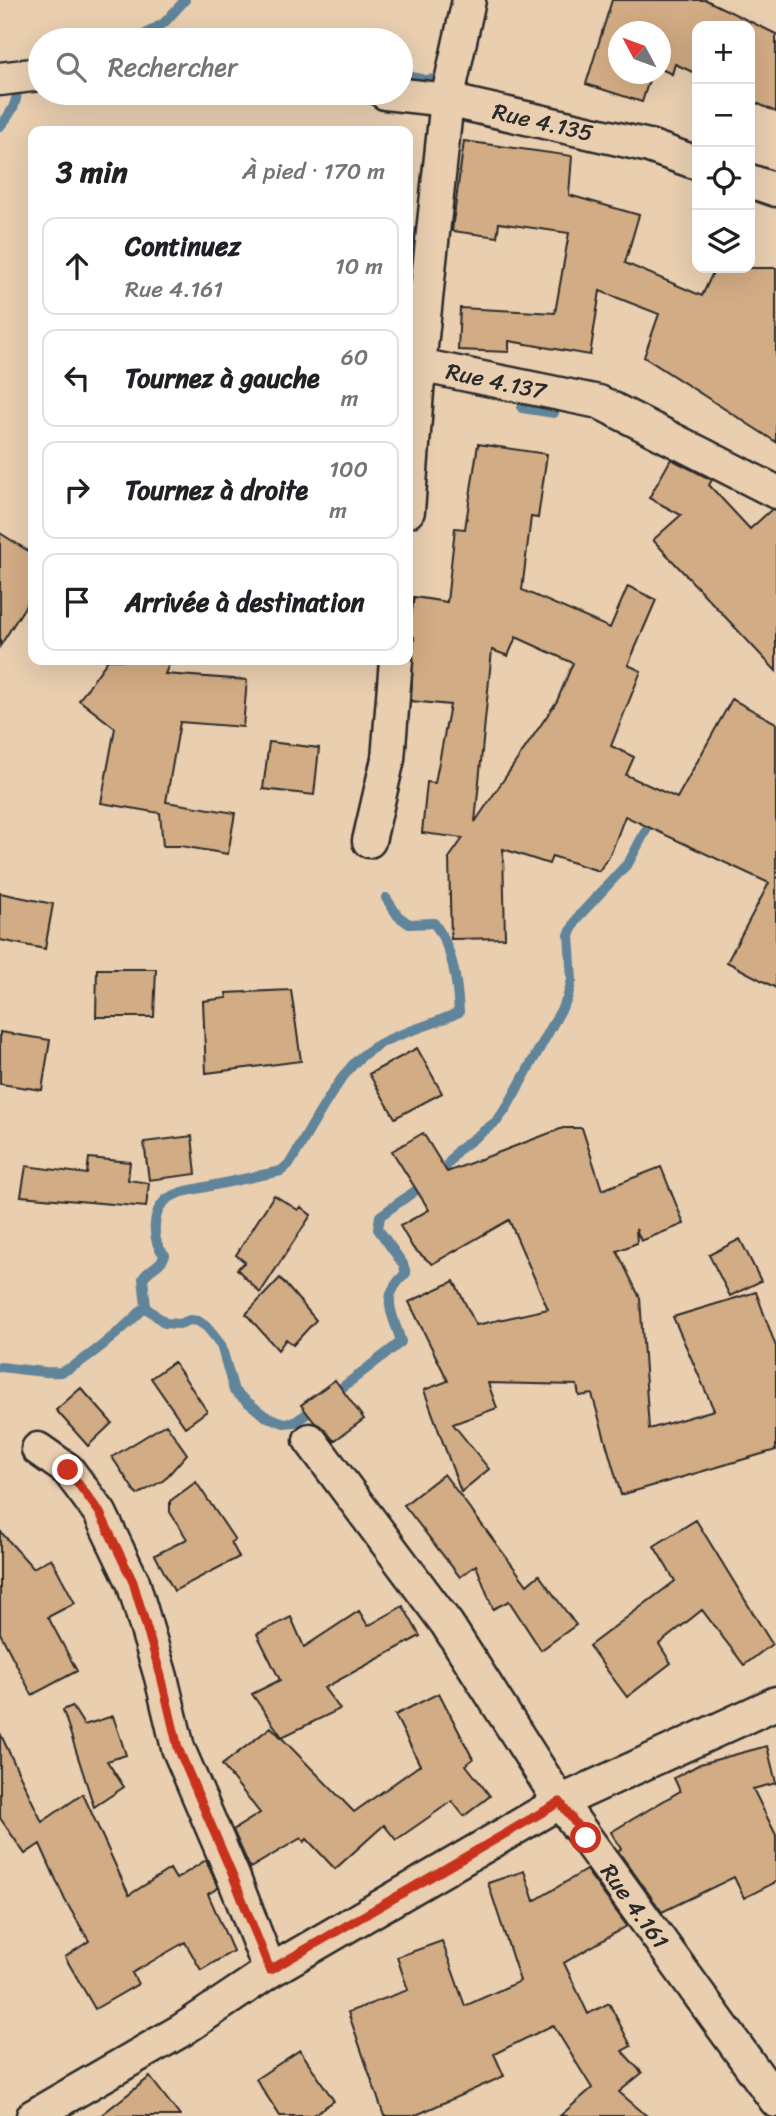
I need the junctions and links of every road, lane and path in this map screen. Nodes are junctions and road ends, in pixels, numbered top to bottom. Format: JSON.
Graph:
{"nodes":[{"id":1,"x":469,"y":0,"type":"edge"},
{"id":2,"x":28,"y":76,"type":"edge"},
{"id":3,"x":0,"y":79,"type":"edge"},
{"id":4,"x":413,"y":96,"type":"edge"},
{"id":5,"x":447,"y":100,"type":"junction"},
{"id":6,"x":692,"y":161,"type":"edge"},
{"id":7,"x":755,"y":183,"type":"edge"},
{"id":8,"x":776,"y":190,"type":"edge"},
{"id":9,"x":419,"y":365,"type":"junction"},
{"id":10,"x":413,"y":445,"type":"edge"},
{"id":11,"x":776,"y":492,"type":"edge"},
{"id":12,"x":396,"y":665,"type":"edge"},
{"id":13,"x":369,"y":841,"type":"dead end"},
{"id":14,"x":310,"y":1440,"type":"dead end"},
{"id":15,"x":38,"y":1448,"type":"dead end"},
{"id":16,"x":776,"y":1703,"type":"edge"},
{"id":17,"x":560,"y":1802,"type":"junction"},
{"id":18,"x":270,"y":1970,"type":"junction"},
{"id":19,"x":776,"y":2101,"type":"edge"},
{"id":20,"x":33,"y":2116,"type":"edge"}],
"edges":[{"from":1,"to":5,"type":"street","name":"Rue 4.137"},
{"from":2,"to":3,"type":"street"},
{"from":4,"to":5,"type":"street","name":"Rue 4.135"},
{"from":5,"to":6,"type":"street","name":"Rue 4.135"},
{"from":5,"to":9,"type":"street","name":"Rue 4.137"},
{"from":7,"to":8,"type":"street"},
{"from":9,"to":10,"type":"street"},
{"from":9,"to":11,"type":"street","name":"Rue 4.137"},
{"from":12,"to":13,"type":"street"},
{"from":14,"to":17,"type":"street","name":"Rue 4.161"},
{"from":15,"to":18,"type":"street"},
{"from":16,"to":17,"type":"street"},
{"from":17,"to":18,"type":"street"},
{"from":17,"to":19,"type":"street","name":"Rue 4.161"},
{"from":18,"to":20,"type":"street"}]}
